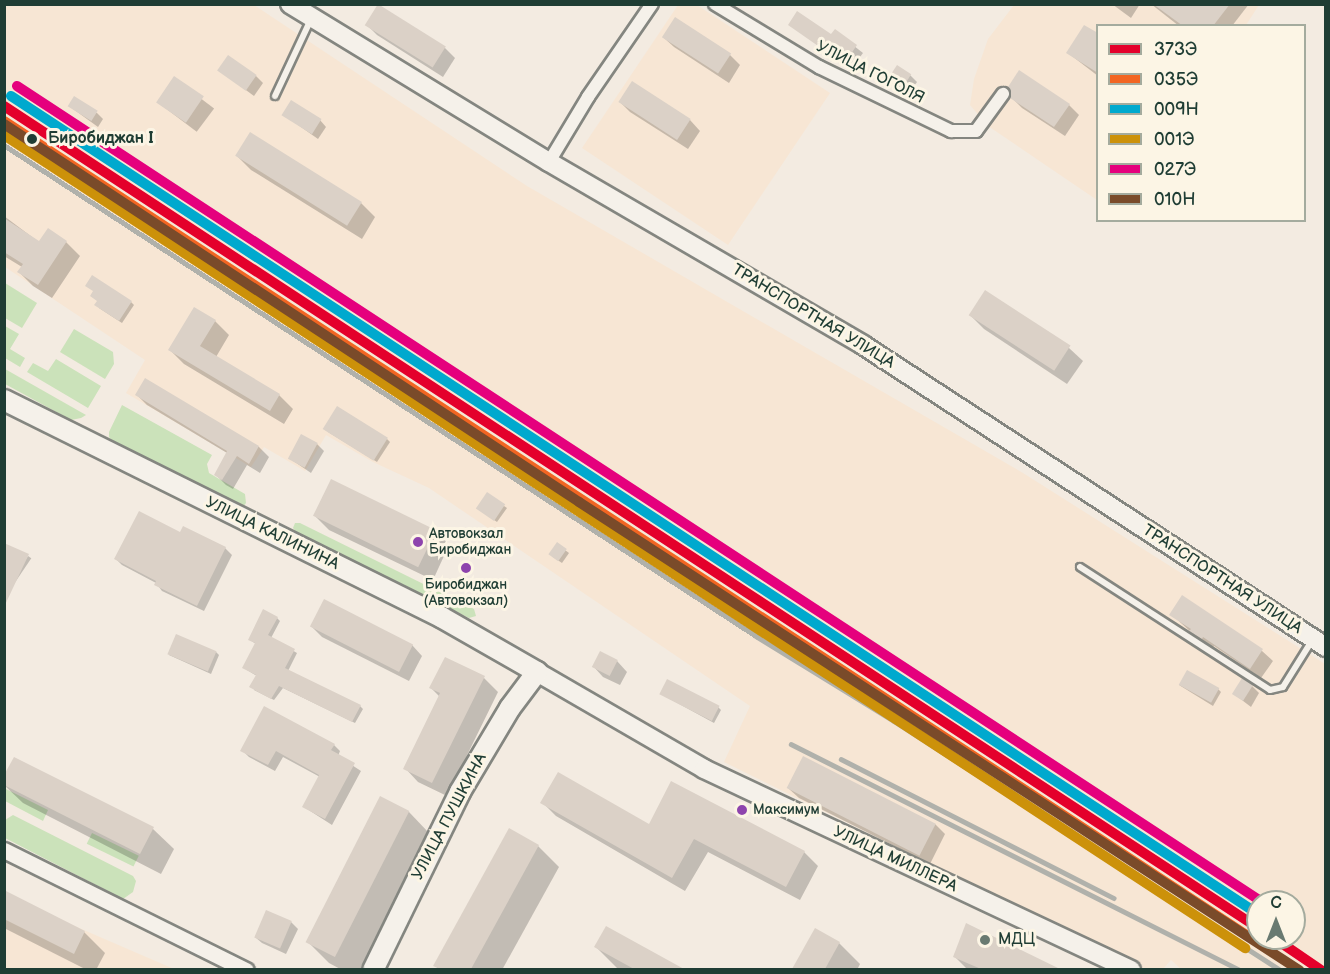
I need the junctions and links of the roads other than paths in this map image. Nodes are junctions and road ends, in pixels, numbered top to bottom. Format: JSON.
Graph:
{"nodes":[{"id":1,"x":291,"y":4,"type":"edge"},
{"id":2,"x":652,"y":4,"type":"edge"},
{"id":3,"x":715,"y":4,"type":"edge"},
{"id":4,"x":311,"y":19,"type":"junction"},
{"id":5,"x":1003,"y":94,"type":"dead end"},
{"id":6,"x":275,"y":96,"type":"dead end"},
{"id":7,"x":549,"y":162,"type":"junction"},
{"id":8,"x":4,"y":400,"type":"edge"},
{"id":9,"x":1080,"y":567,"type":"dead end"},
{"id":10,"x":1319,"y":643,"type":"edge"},
{"id":11,"x":537,"y":672,"type":"junction"},
{"id":12,"x":4,"y":850,"type":"edge"},
{"id":13,"x":246,"y":969,"type":"edge"},
{"id":14,"x":373,"y":969,"type":"edge"},
{"id":15,"x":1131,"y":969,"type":"edge"}],
"edges":[{"from":1,"to":4,"type":"main road","name":"ТРАНСПОРТНАЯ УЛИЦА"},
{"from":2,"to":7,"type":"street"},
{"from":3,"to":5,"type":"street","name":"УЛИЦА ГОГОЛЯ"},
{"from":4,"to":6,"type":"lane"},
{"from":4,"to":7,"type":"main road","name":"ТРАНСПОРТНАЯ УЛИЦА"},
{"from":7,"to":10,"type":"main road","name":"ТРАНСПОРТНАЯ УЛИЦА"},
{"from":8,"to":11,"type":"main road","name":"УЛИЦА КАЛИНИНА"},
{"from":9,"to":10,"type":"lane"},
{"from":11,"to":14,"type":"main road","name":"УЛИЦА ПУШКИНА"},
{"from":11,"to":15,"type":"main road","name":"УЛИЦА МИЛЛЕРА"},
{"from":12,"to":13,"type":"street"}]}
